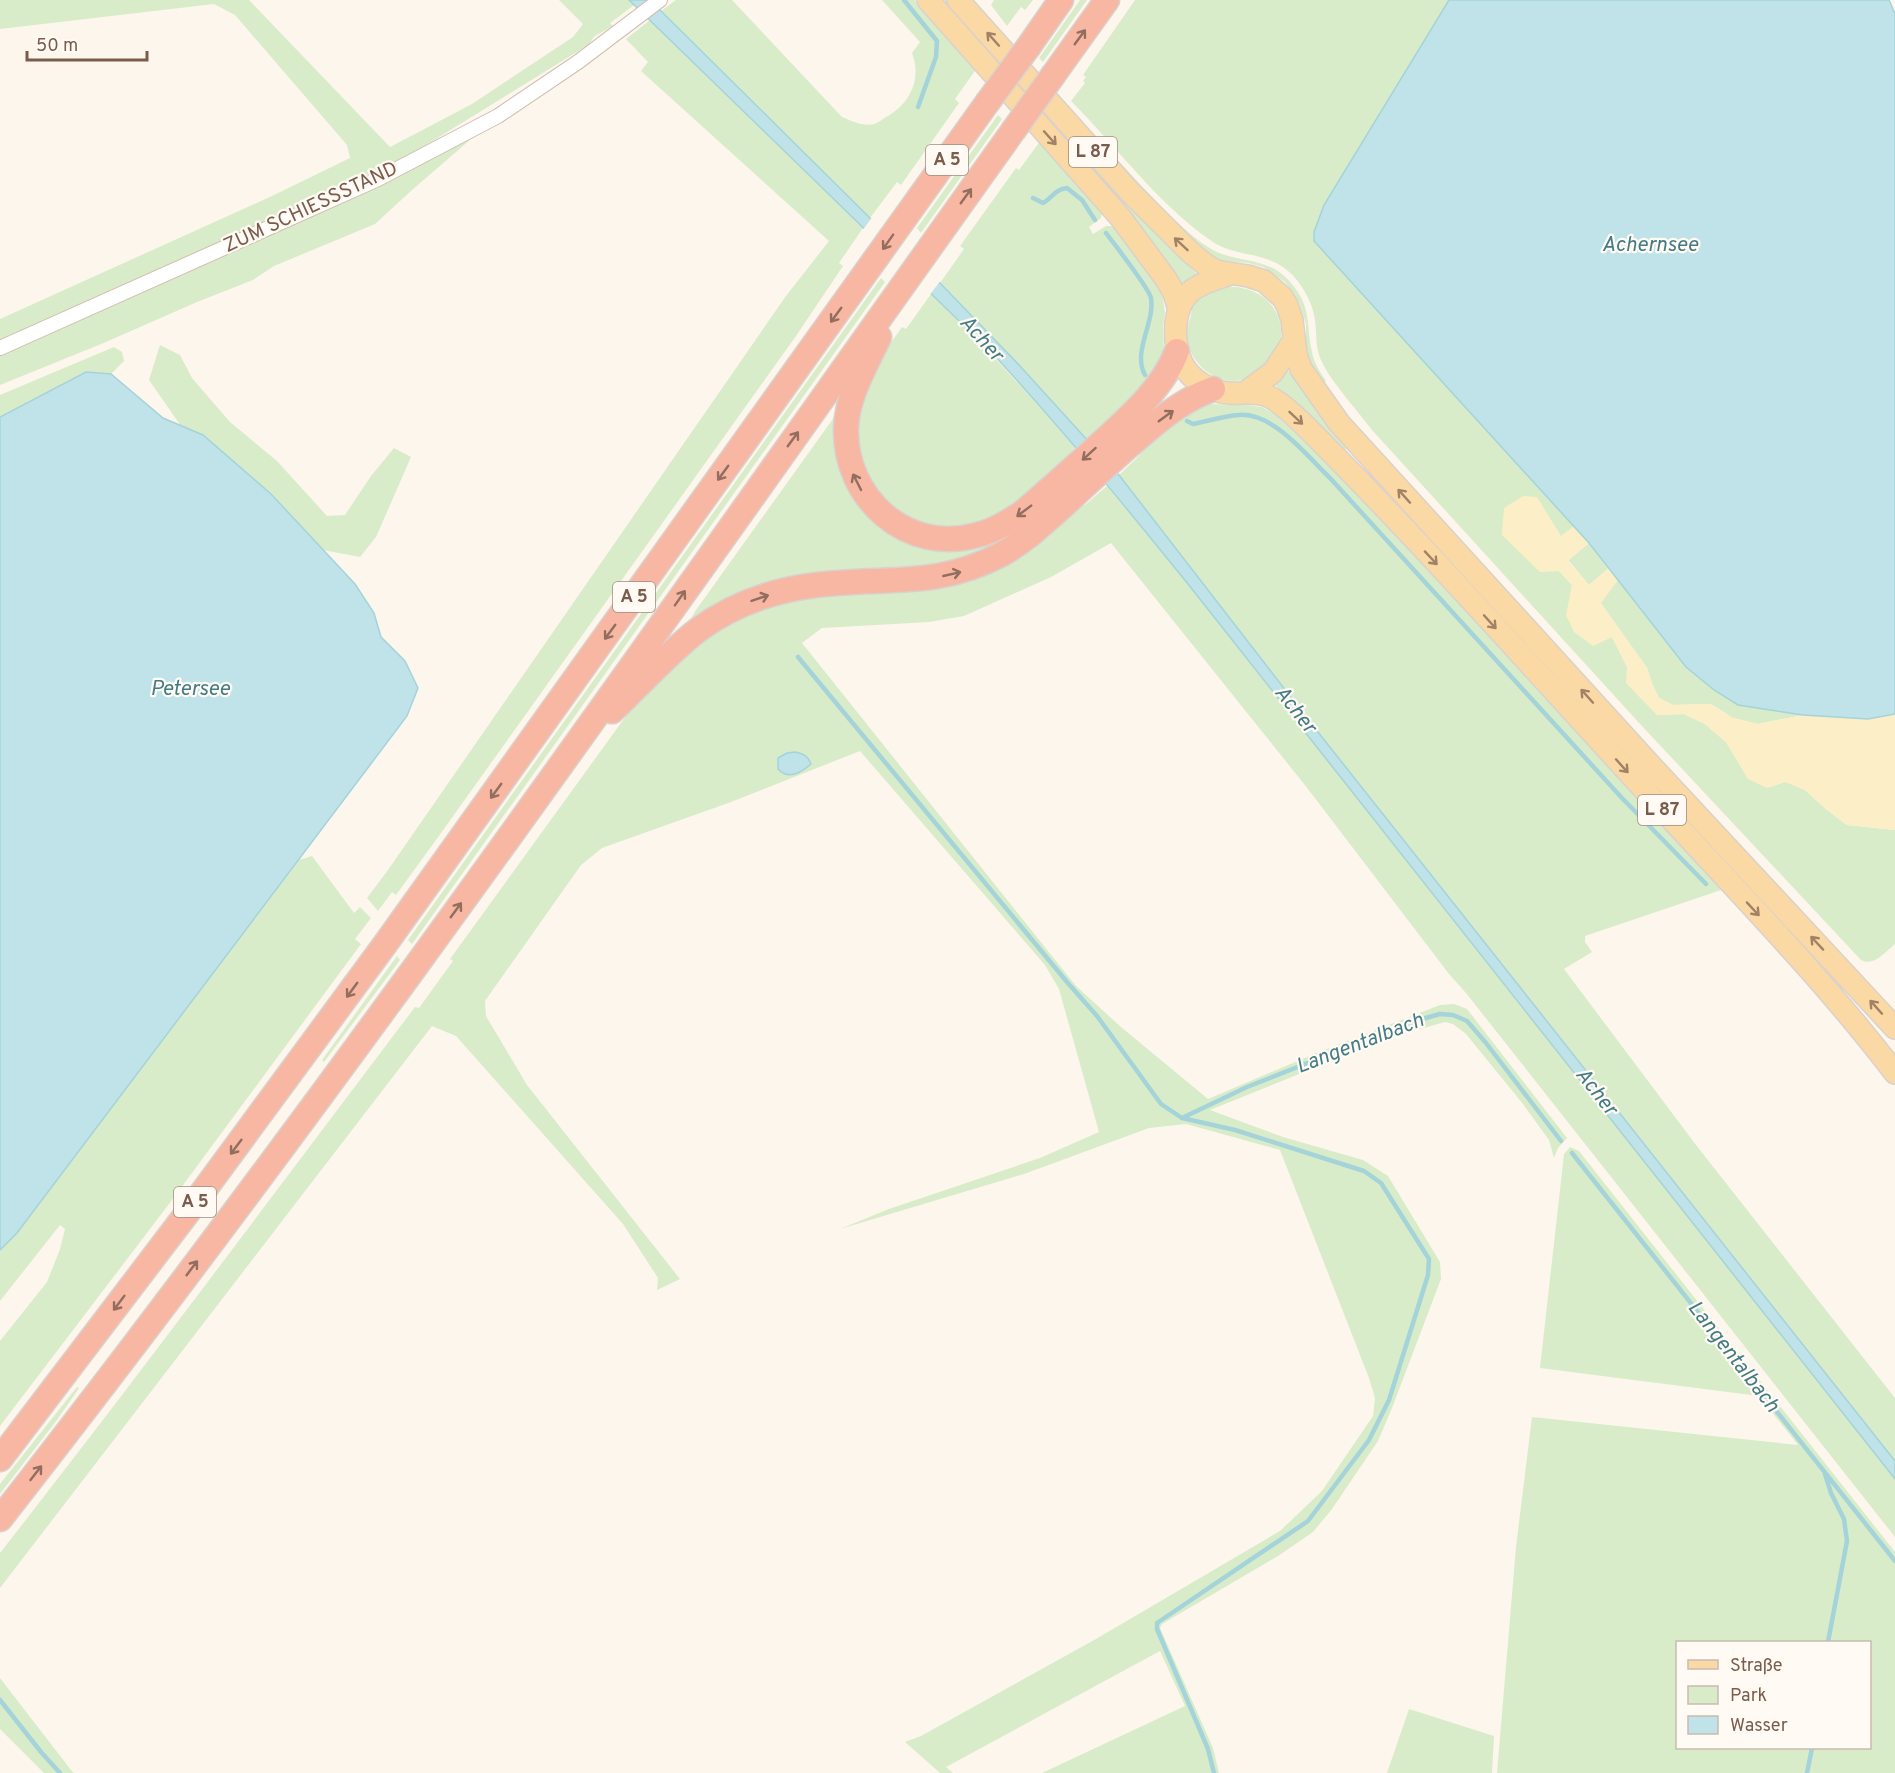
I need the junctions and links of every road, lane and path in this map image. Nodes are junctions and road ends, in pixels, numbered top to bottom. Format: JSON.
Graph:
{"nodes":[{"id":1,"x":660,"y":0,"type":"edge"},
{"id":2,"x":928,"y":0,"type":"edge"},
{"id":3,"x":958,"y":0,"type":"edge"},
{"id":4,"x":1061,"y":0,"type":"edge"},
{"id":5,"x":1107,"y":0,"type":"edge"},
{"id":6,"x":1230,"y":274,"type":"junction"},
{"id":7,"x":900,"y":291,"type":"junction"},
{"id":8,"x":1179,"y":310,"type":"junction"},
{"id":9,"x":1294,"y":340,"type":"junction"},
{"id":10,"x":0,"y":348,"type":"edge"},
{"id":11,"x":1177,"y":351,"type":"junction"},
{"id":12,"x":1213,"y":389,"type":"junction"},
{"id":13,"x":1246,"y":392,"type":"junction"},
{"id":14,"x":1117,"y":442,"type":"junction"},
{"id":15,"x":1075,"y":481,"type":"junction"},
{"id":16,"x":573,"y":748,"type":"junction"},
{"id":17,"x":1895,"y":1028,"type":"edge"},
{"id":18,"x":1895,"y":1073,"type":"edge"},
{"id":19,"x":0,"y":1459,"type":"edge"},
{"id":20,"x":0,"y":1519,"type":"edge"}],
"edges":[{"from":1,"to":10,"type":"street","name":"ZUM SCHIESSSTAND"},
{"from":2,"to":8,"type":"main road","number":"L 87","one_way":true},
{"from":6,"to":3,"type":"main road","number":"L 87","one_way":true},
{"from":4,"to":19,"type":"highway","number":"A 5","one_way":true,"bridge":true},
{"from":7,"to":5,"type":"highway","number":"A 5","one_way":true,"bridge":true},
{"from":6,"to":8,"type":"main road"},
{"from":6,"to":9,"type":"main road"},
{"from":15,"to":7,"type":"highway","one_way":true},
{"from":16,"to":7,"type":"highway","number":"A 5","one_way":true},
{"from":8,"to":11,"type":"main road"},
{"from":9,"to":13,"type":"main road"},
{"from":17,"to":9,"type":"main road","number":"L 87","one_way":true},
{"from":11,"to":12,"type":"main road"},
{"from":11,"to":14,"type":"highway"},
{"from":12,"to":13,"type":"main road"},
{"from":14,"to":12,"type":"highway","one_way":true},
{"from":13,"to":18,"type":"main road","number":"L 87","one_way":true},
{"from":14,"to":15,"type":"highway"},
{"from":16,"to":15,"type":"highway","one_way":true},
{"from":20,"to":16,"type":"highway","number":"A 5","one_way":true}]}
